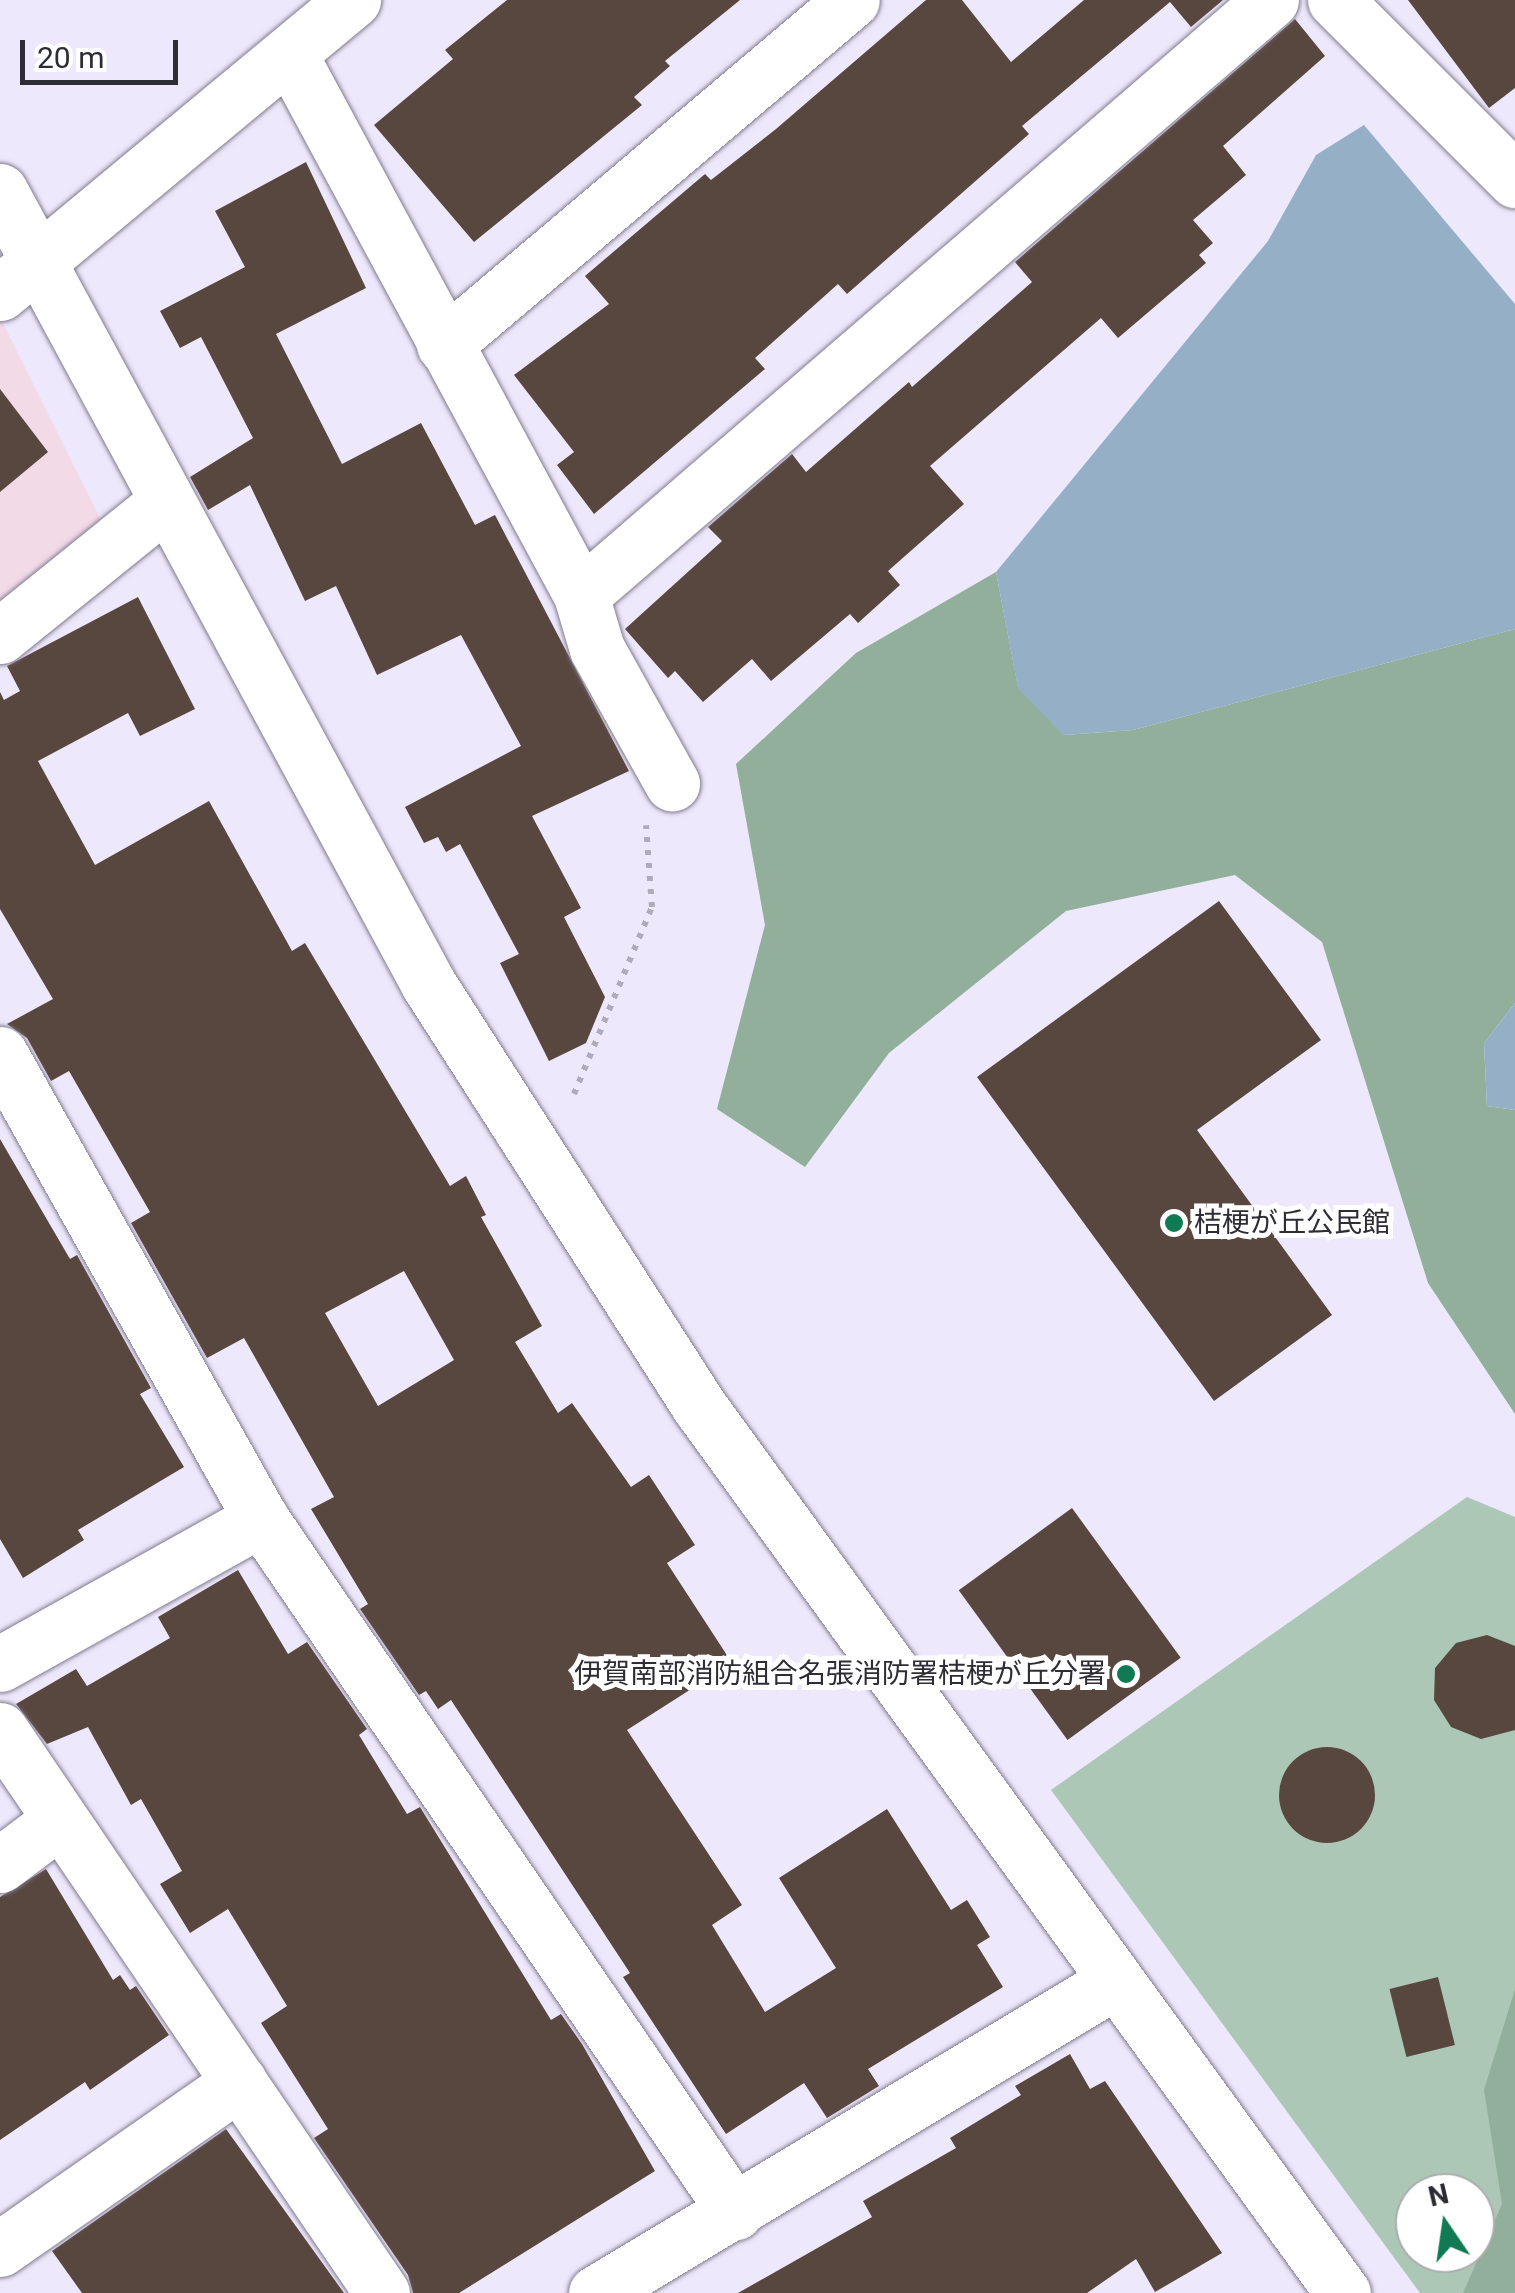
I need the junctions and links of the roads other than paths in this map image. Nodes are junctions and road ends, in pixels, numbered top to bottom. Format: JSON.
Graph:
{"nodes":[{"id":1,"x":353,"y":0,"type":"edge"},
{"id":2,"x":852,"y":0,"type":"edge"},
{"id":3,"x":1271,"y":0,"type":"edge"},
{"id":4,"x":1334,"y":0,"type":"edge"},
{"id":5,"x":291,"y":57,"type":"junction"},
{"id":6,"x":1515,"y":180,"type":"edge"},
{"id":7,"x":0,"y":192,"type":"edge"},
{"id":8,"x":19,"y":277,"type":"edge"},
{"id":9,"x":444,"y":345,"type":"junction"},
{"id":10,"x":166,"y":502,"type":"junction"},
{"id":11,"x":580,"y":594,"type":"junction"},
{"id":12,"x":0,"y":636,"type":"edge"},
{"id":13,"x":672,"y":783,"type":"road end"},
{"id":14,"x":0,"y":1054,"type":"edge"},
{"id":15,"x":261,"y":1519,"type":"junction"},
{"id":16,"x":0,"y":1664,"type":"edge"},
{"id":17,"x":0,"y":1730,"type":"edge"},
{"id":18,"x":60,"y":1820,"type":"junction"},
{"id":19,"x":0,"y":1865,"type":"edge"},
{"id":20,"x":1114,"y":1982,"type":"junction"},
{"id":21,"x":239,"y":2082,"type":"junction"},
{"id":22,"x":736,"y":2212,"type":"junction"},
{"id":23,"x":0,"y":2248,"type":"edge"},
{"id":24,"x":1324,"y":2287,"type":"edge"},
{"id":25,"x":382,"y":2293,"type":"edge"},
{"id":26,"x":596,"y":2293,"type":"edge"}],
"edges":[{"from":1,"to":5,"type":"street"},
{"from":2,"to":9,"type":"street"},
{"from":3,"to":11,"type":"street"},
{"from":4,"to":6,"type":"street"},
{"from":5,"to":8,"type":"street"},
{"from":5,"to":9,"type":"street"},
{"from":7,"to":8,"type":"street"},
{"from":8,"to":10,"type":"street"},
{"from":9,"to":11,"type":"street"},
{"from":10,"to":12,"type":"street"},
{"from":10,"to":20,"type":"street"},
{"from":11,"to":13,"type":"street"},
{"from":14,"to":15,"type":"street"},
{"from":15,"to":16,"type":"street"},
{"from":15,"to":22,"type":"street"},
{"from":17,"to":18,"type":"street"},
{"from":18,"to":19,"type":"street"},
{"from":18,"to":21,"type":"street"},
{"from":20,"to":22,"type":"street"},
{"from":20,"to":24,"type":"street"},
{"from":21,"to":23,"type":"street"},
{"from":21,"to":25,"type":"street"},
{"from":22,"to":26,"type":"street"}]}
